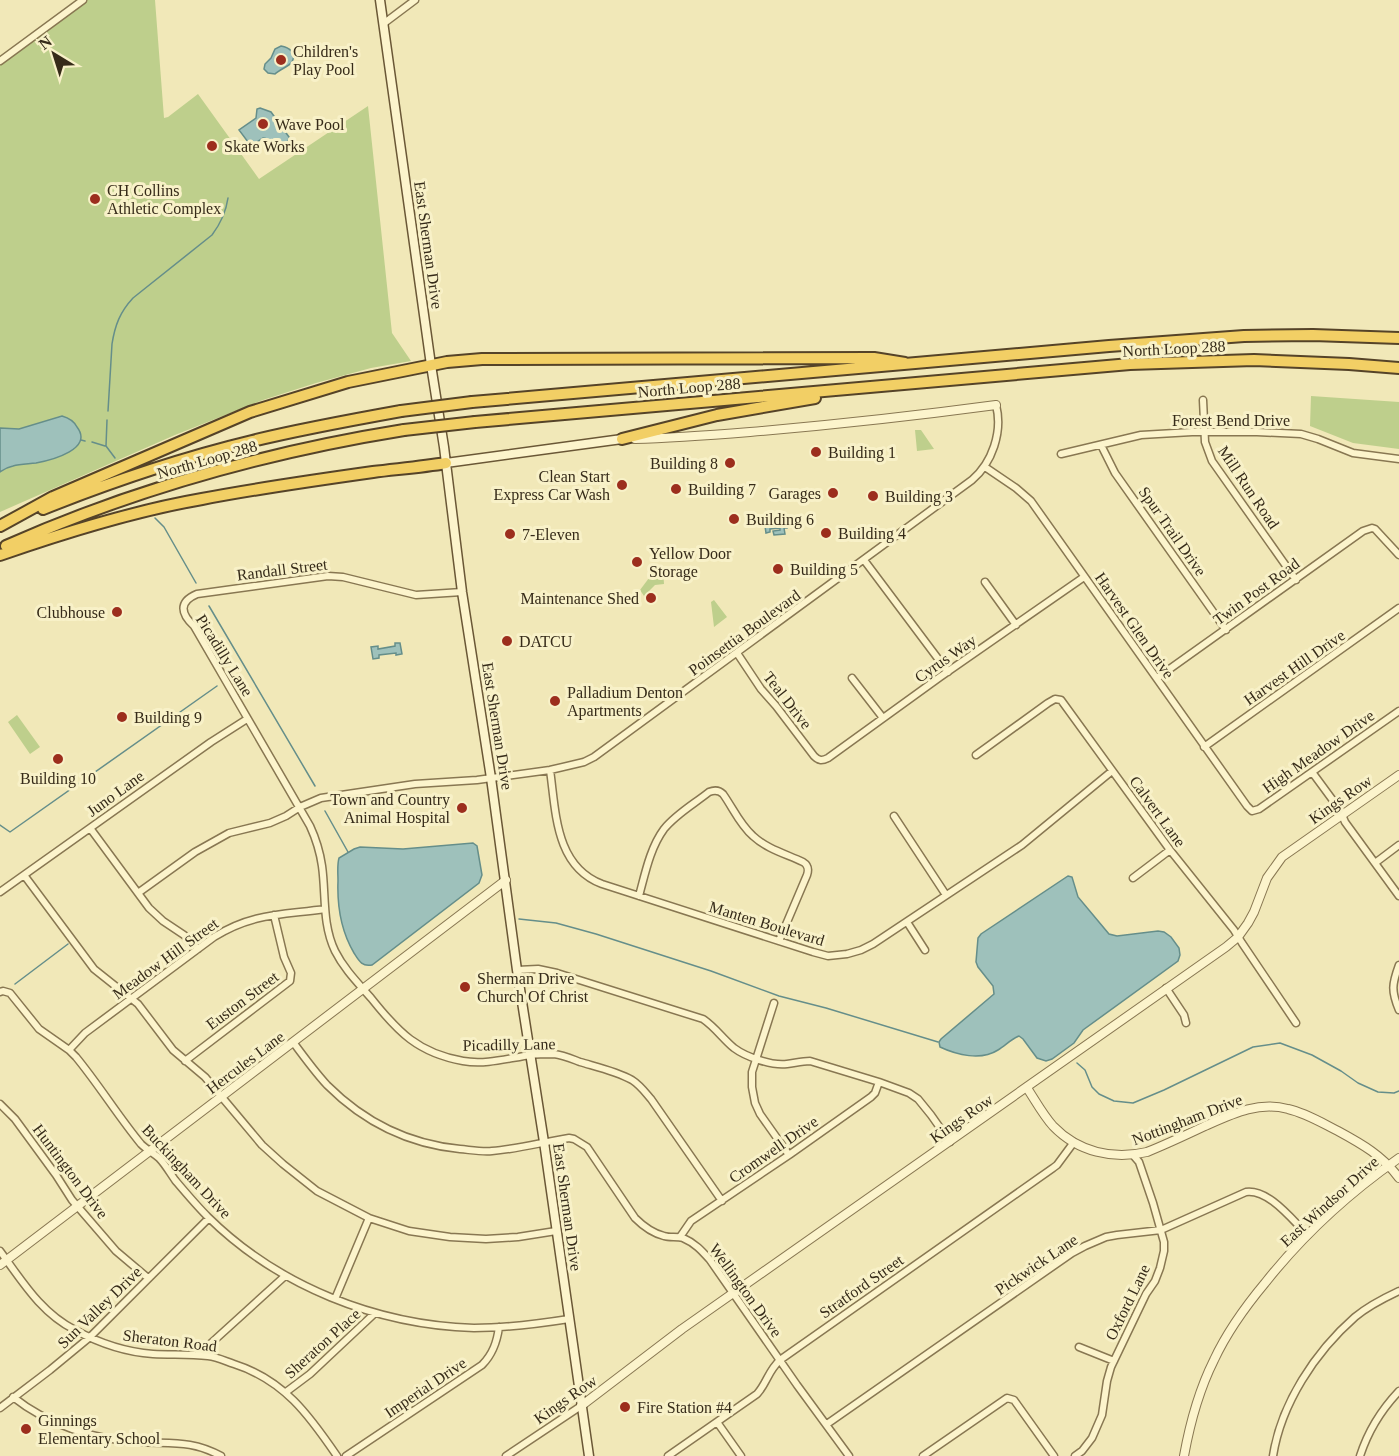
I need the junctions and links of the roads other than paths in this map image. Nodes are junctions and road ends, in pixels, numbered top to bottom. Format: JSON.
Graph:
{"nodes":[{"id":1,"x":83,"y":0,"type":"edge"},
{"id":2,"x":380,"y":0,"type":"edge"},
{"id":3,"x":415,"y":0,"type":"edge"},
{"id":4,"x":383,"y":24,"type":"junction"},
{"id":5,"x":0,"y":61,"type":"edge"},
{"id":6,"x":1399,"y":338,"type":"edge"},
{"id":7,"x":905,"y":363,"type":"junction"},
{"id":8,"x":431,"y":365,"type":"junction"},
{"id":9,"x":1399,"y":368,"type":"edge"},
{"id":10,"x":884,"y":386,"type":"junction"},
{"id":11,"x":1203,"y":400,"type":"dead end"},
{"id":12,"x":996,"y":405,"type":"joint"},
{"id":13,"x":1204,"y":432,"type":"junction"},
{"id":14,"x":622,"y":439,"type":"junction"},
{"id":15,"x":1101,"y":445,"type":"junction"},
{"id":16,"x":1061,"y":454,"type":"dead end"},
{"id":17,"x":1399,"y":459,"type":"edge"},
{"id":18,"x":446,"y":463,"type":"junction"},
{"id":19,"x":985,"y":467,"type":"junction"},
{"id":20,"x":0,"y":526,"type":"edge"},
{"id":21,"x":0,"y":549,"type":"edge"},
{"id":22,"x":0,"y":555,"type":"edge"},
{"id":23,"x":1399,"y":555,"type":"edge"},
{"id":24,"x":864,"y":560,"type":"junction"},
{"id":25,"x":1084,"y":577,"type":"junction"},
{"id":26,"x":1296,"y":580,"type":"junction"},
{"id":27,"x":985,"y":582,"type":"dead end"},
{"id":28,"x":462,"y":592,"type":"junction"},
{"id":29,"x":183,"y":608,"type":"joint"},
{"id":30,"x":1399,"y":608,"type":"edge"},
{"id":31,"x":1016,"y":625,"type":"junction"},
{"id":32,"x":1226,"y":630,"type":"junction"},
{"id":33,"x":737,"y":653,"type":"junction"},
{"id":34,"x":948,"y":672,"type":"junction"},
{"id":35,"x":852,"y":678,"type":"dead end"},
{"id":36,"x":1157,"y":678,"type":"junction"},
{"id":37,"x":1399,"y":711,"type":"edge"},
{"id":38,"x":883,"y":718,"type":"junction"},
{"id":39,"x":247,"y":719,"type":"junction"},
{"id":40,"x":1204,"y":747,"type":"junction"},
{"id":41,"x":976,"y":755,"type":"dead end"},
{"id":42,"x":821,"y":760,"type":"joint"},
{"id":43,"x":550,"y":770,"type":"junction"},
{"id":44,"x":1112,"y":771,"type":"junction"},
{"id":45,"x":1312,"y":772,"type":"junction"},
{"id":46,"x":1399,"y":775,"type":"edge"},
{"id":47,"x":491,"y":778,"type":"junction"},
{"id":48,"x":300,"y":807,"type":"junction"},
{"id":49,"x":1252,"y":811,"type":"joint"},
{"id":50,"x":1342,"y":815,"type":"junction"},
{"id":51,"x":894,"y":816,"type":"dead end"},
{"id":52,"x":90,"y":828,"type":"junction"},
{"id":53,"x":1399,"y":845,"type":"edge"},
{"id":54,"x":1170,"y":850,"type":"junction"},
{"id":55,"x":1375,"y":863,"type":"junction"},
{"id":56,"x":24,"y":875,"type":"junction"},
{"id":57,"x":1133,"y":878,"type":"dead end"},
{"id":58,"x":506,"y":880,"type":"junction"},
{"id":59,"x":0,"y":892,"type":"edge"},
{"id":60,"x":138,"y":893,"type":"junction"},
{"id":61,"x":946,"y":895,"type":"junction"},
{"id":62,"x":639,"y":896,"type":"junction"},
{"id":63,"x":1399,"y":896,"type":"edge"},
{"id":64,"x":325,"y":909,"type":"junction"},
{"id":65,"x":274,"y":915,"type":"junction"},
{"id":66,"x":907,"y":922,"type":"junction"},
{"id":67,"x":1238,"y":937,"type":"junction"},
{"id":68,"x":779,"y":941,"type":"junction"},
{"id":69,"x":198,"y":950,"type":"junction"},
{"id":70,"x":925,"y":950,"type":"dead end"},
{"id":71,"x":1399,"y":965,"type":"edge"},
{"id":72,"x":517,"y":970,"type":"junction"},
{"id":73,"x":1166,"y":988,"type":"junction"},
{"id":74,"x":363,"y":989,"type":"junction"},
{"id":75,"x":3,"y":992,"type":"edge"},
{"id":76,"x":132,"y":999,"type":"junction"},
{"id":77,"x":774,"y":1004,"type":"dead end"},
{"id":78,"x":1399,"y":1010,"type":"edge"},
{"id":79,"x":1186,"y":1023,"type":"dead end"},
{"id":80,"x":1296,"y":1023,"type":"dead end"},
{"id":81,"x":293,"y":1042,"type":"junction"},
{"id":82,"x":69,"y":1050,"type":"junction"},
{"id":83,"x":531,"y":1055,"type":"junction"},
{"id":84,"x":756,"y":1058,"type":"junction"},
{"id":85,"x":185,"y":1061,"type":"junction"},
{"id":86,"x":879,"y":1082,"type":"junction"},
{"id":87,"x":1027,"y":1088,"type":"junction"},
{"id":88,"x":222,"y":1096,"type":"junction"},
{"id":89,"x":0,"y":1104,"type":"edge"},
{"id":90,"x":544,"y":1142,"type":"junction"},
{"id":91,"x":950,"y":1142,"type":"junction"},
{"id":92,"x":1074,"y":1142,"type":"junction"},
{"id":93,"x":150,"y":1151,"type":"junction"},
{"id":94,"x":789,"y":1155,"type":"junction"},
{"id":95,"x":1133,"y":1155,"type":"junction"},
{"id":96,"x":1399,"y":1158,"type":"edge"},
{"id":97,"x":1389,"y":1164,"type":"junction"},
{"id":98,"x":1399,"y":1178,"type":"edge"},
{"id":99,"x":722,"y":1201,"type":"junction"},
{"id":100,"x":78,"y":1206,"type":"junction"},
{"id":101,"x":209,"y":1218,"type":"junction"},
{"id":102,"x":369,"y":1218,"type":"junction"},
{"id":103,"x":1161,"y":1230,"type":"junction"},
{"id":104,"x":556,"y":1231,"type":"junction"},
{"id":105,"x":1308,"y":1235,"type":"junction"},
{"id":106,"x":680,"y":1237,"type":"junction"},
{"id":107,"x":0,"y":1251,"type":"edge"},
{"id":108,"x":3,"y":1262,"type":"edge"},
{"id":109,"x":285,"y":1276,"type":"junction"},
{"id":110,"x":148,"y":1278,"type":"junction"},
{"id":111,"x":1399,"y":1291,"type":"edge"},
{"id":112,"x":733,"y":1294,"type":"junction"},
{"id":113,"x":335,"y":1299,"type":"junction"},
{"id":114,"x":375,"y":1313,"type":"junction"},
{"id":115,"x":569,"y":1319,"type":"junction"},
{"id":116,"x":499,"y":1327,"type":"junction"},
{"id":117,"x":90,"y":1338,"type":"junction"},
{"id":118,"x":1079,"y":1347,"type":"dead end"},
{"id":119,"x":198,"y":1355,"type":"junction"},
{"id":120,"x":780,"y":1360,"type":"junction"},
{"id":121,"x":1114,"y":1361,"type":"junction"},
{"id":122,"x":1399,"y":1391,"type":"edge"},
{"id":123,"x":286,"y":1392,"type":"junction"},
{"id":124,"x":14,"y":1397,"type":"junction"},
{"id":125,"x":581,"y":1406,"type":"junction"},
{"id":126,"x":0,"y":1408,"type":"edge"},
{"id":127,"x":717,"y":1422,"type":"junction"},
{"id":128,"x":827,"y":1424,"type":"junction"},
{"id":129,"x":221,"y":1456,"type":"edge"},
{"id":130,"x":337,"y":1456,"type":"edge"},
{"id":131,"x":346,"y":1456,"type":"edge"},
{"id":132,"x":506,"y":1456,"type":"edge"},
{"id":133,"x":589,"y":1456,"type":"edge"},
{"id":134,"x":668,"y":1456,"type":"edge"},
{"id":135,"x":741,"y":1456,"type":"edge"},
{"id":136,"x":849,"y":1456,"type":"edge"},
{"id":137,"x":923,"y":1456,"type":"edge"},
{"id":138,"x":1054,"y":1456,"type":"edge"},
{"id":139,"x":1076,"y":1456,"type":"edge"},
{"id":140,"x":1184,"y":1456,"type":"edge"},
{"id":141,"x":1273,"y":1456,"type":"edge"},
{"id":142,"x":1360,"y":1456,"type":"edge"}],
"edges":[{"from":1,"to":5,"type":"street"},
{"from":2,"to":4,"type":"main road","name":"East Sherman Drive"},
{"from":3,"to":4,"type":"street"},
{"from":4,"to":8,"type":"main road","name":"East Sherman Drive"},
{"from":6,"to":7,"type":"highway","name":"North Loop 288"},
{"from":7,"to":8,"type":"highway"},
{"from":7,"to":20,"type":"highway","name":"North Loop 288","bridge":true},
{"from":8,"to":18,"type":"main road","name":"East Sherman Drive"},
{"from":8,"to":20,"type":"highway"},
{"from":9,"to":10,"type":"highway","name":"North Loop 288"},
{"from":10,"to":14,"type":"highway"},
{"from":10,"to":21,"type":"highway","name":"North Loop 288","bridge":true},
{"from":11,"to":13,"type":"street","name":"Mill Run Road"},
{"from":12,"to":14,"type":"street"},
{"from":12,"to":19,"type":"street","name":"Poinsettia Boulevard"},
{"from":13,"to":15,"type":"street","name":"Forest Bend Drive"},
{"from":13,"to":17,"type":"street","name":"Forest Bend Drive"},
{"from":13,"to":26,"type":"street","name":"Mill Run Road"},
{"from":14,"to":18,"type":"main road"},
{"from":15,"to":16,"type":"street","name":"Forest Bend Drive"},
{"from":15,"to":32,"type":"street","name":"Spur Trail Drive"},
{"from":18,"to":22,"type":"highway"},
{"from":18,"to":28,"type":"main road","name":"East Sherman Drive"},
{"from":19,"to":24,"type":"street","name":"Poinsettia Boulevard"},
{"from":19,"to":25,"type":"street","name":"Harvest Glen Drive"},
{"from":23,"to":26,"type":"street","name":"Twin Post Road"},
{"from":24,"to":33,"type":"street","name":"Poinsettia Boulevard"},
{"from":24,"to":34,"type":"street"},
{"from":25,"to":31,"type":"street","name":"Cyrus Way"},
{"from":25,"to":36,"type":"street","name":"Harvest Glen Drive"},
{"from":26,"to":32,"type":"street","name":"Twin Post Road"},
{"from":27,"to":31,"type":"street"},
{"from":28,"to":29,"type":"street","name":"Randall Street"},
{"from":28,"to":47,"type":"main road","name":"East Sherman Drive"},
{"from":29,"to":39,"type":"street","name":"Picadilly Lane"},
{"from":30,"to":40,"type":"street","name":"Harvest Hill Drive"},
{"from":31,"to":34,"type":"street","name":"Cyrus Way"},
{"from":32,"to":36,"type":"street","name":"Twin Post Road"},
{"from":33,"to":42,"type":"street","name":"Teal Drive"},
{"from":33,"to":43,"type":"street","name":"Poinsettia Boulevard"},
{"from":34,"to":38,"type":"street","name":"Cyrus Way"},
{"from":35,"to":38,"type":"street"},
{"from":36,"to":40,"type":"street","name":"Harvest Glen Drive"},
{"from":37,"to":45,"type":"street","name":"High Meadow Drive"},
{"from":38,"to":42,"type":"street","name":"Cyrus Way"},
{"from":39,"to":48,"type":"street","name":"Picadilly Lane"},
{"from":39,"to":52,"type":"street","name":"Juno Lane"},
{"from":40,"to":49,"type":"street","name":"Harvest Glen Drive"},
{"from":41,"to":44,"type":"street","name":"Calvert Lane"},
{"from":43,"to":47,"type":"street","name":"Poinsettia Boulevard"},
{"from":43,"to":62,"type":"street","name":"Manten Boulevard"},
{"from":44,"to":54,"type":"street","name":"Calvert Lane"},
{"from":44,"to":61,"type":"street","name":"Manten Boulevard"},
{"from":45,"to":49,"type":"street","name":"High Meadow Drive"},
{"from":45,"to":50,"type":"street"},
{"from":46,"to":50,"type":"street","name":"Kings Row"},
{"from":47,"to":48,"type":"street","name":"Poinsettia Boulevard"},
{"from":47,"to":58,"type":"main road","name":"East Sherman Drive"},
{"from":48,"to":60,"type":"street","name":"Poinsettia Boulevard"},
{"from":48,"to":64,"type":"street","name":"Picadilly Lane"},
{"from":50,"to":55,"type":"street"},
{"from":50,"to":67,"type":"street","name":"Kings Row"},
{"from":51,"to":61,"type":"street"},
{"from":52,"to":56,"type":"street","name":"Juno Lane"},
{"from":52,"to":60,"type":"street"},
{"from":53,"to":55,"type":"street"},
{"from":54,"to":57,"type":"street"},
{"from":54,"to":67,"type":"street","name":"Calvert Lane"},
{"from":55,"to":63,"type":"street"},
{"from":56,"to":59,"type":"street","name":"Juno Lane"},
{"from":56,"to":76,"type":"street"},
{"from":58,"to":72,"type":"main road","name":"East Sherman Drive"},
{"from":58,"to":74,"type":"street","name":"Hercules Lane"},
{"from":60,"to":69,"type":"street"},
{"from":61,"to":66,"type":"street","name":"Manten Boulevard"},
{"from":62,"to":68,"type":"street","name":"Manten Boulevard"},
{"from":62,"to":68,"type":"street"},
{"from":64,"to":65,"type":"street","name":"Meadow Hill Street"},
{"from":64,"to":74,"type":"street","name":"Picadilly Lane"},
{"from":65,"to":69,"type":"street","name":"Meadow Hill Street"},
{"from":65,"to":85,"type":"street","name":"Euston Street"},
{"from":66,"to":68,"type":"street","name":"Manten Boulevard"},
{"from":66,"to":70,"type":"street"},
{"from":67,"to":73,"type":"street","name":"Kings Row"},
{"from":67,"to":80,"type":"street","name":"Calvert Lane"},
{"from":69,"to":76,"type":"street","name":"Meadow Hill Street"},
{"from":71,"to":78,"type":"street"},
{"from":72,"to":83,"type":"main road","name":"East Sherman Drive"},
{"from":72,"to":84,"type":"street"},
{"from":73,"to":79,"type":"street"},
{"from":73,"to":87,"type":"street","name":"Kings Row"},
{"from":74,"to":81,"type":"street","name":"Hercules Lane"},
{"from":74,"to":83,"type":"street","name":"Picadilly Lane"},
{"from":75,"to":82,"type":"street","name":"Buckingham Drive"},
{"from":76,"to":82,"type":"street","name":"Meadow Hill Street"},
{"from":76,"to":85,"type":"street"},
{"from":77,"to":84,"type":"street"},
{"from":81,"to":88,"type":"street","name":"Hercules Lane"},
{"from":81,"to":90,"type":"street","name":"Wellington Drive"},
{"from":82,"to":93,"type":"street","name":"Buckingham Drive"},
{"from":83,"to":90,"type":"main road","name":"East Sherman Drive"},
{"from":83,"to":99,"type":"street","name":"Picadilly Lane"},
{"from":84,"to":86,"type":"street"},
{"from":84,"to":94,"type":"street"},
{"from":85,"to":88,"type":"street"},
{"from":86,"to":91,"type":"street"},
{"from":86,"to":94,"type":"street","name":"Cromwell Drive"},
{"from":87,"to":91,"type":"street","name":"Kings Row"},
{"from":87,"to":92,"type":"street","name":"Nottingham Drive"},
{"from":88,"to":93,"type":"street","name":"Hercules Lane"},
{"from":88,"to":102,"type":"street"},
{"from":89,"to":100,"type":"street","name":"Huntington Drive"},
{"from":90,"to":104,"type":"main road","name":"East Sherman Drive"},
{"from":90,"to":106,"type":"street","name":"Wellington Drive"},
{"from":91,"to":112,"type":"street","name":"Kings Row"},
{"from":92,"to":95,"type":"street","name":"Nottingham Drive"},
{"from":92,"to":120,"type":"street","name":"Stratford Street"},
{"from":93,"to":100,"type":"street","name":"Hercules Lane"},
{"from":93,"to":101,"type":"street","name":"Buckingham Drive"},
{"from":94,"to":99,"type":"street","name":"Cromwell Drive"},
{"from":95,"to":97,"type":"street","name":"Nottingham Drive"},
{"from":95,"to":103,"type":"street","name":"Oxford Lane"},
{"from":96,"to":97,"type":"street","name":"East Windsor Drive"},
{"from":97,"to":98,"type":"street","name":"Nottingham Drive"},
{"from":97,"to":105,"type":"street","name":"East Windsor Drive"},
{"from":99,"to":106,"type":"street","name":"Cromwell Drive"},
{"from":100,"to":108,"type":"street","name":"Hercules Lane"},
{"from":100,"to":110,"type":"street","name":"Huntington Drive"},
{"from":101,"to":109,"type":"street","name":"Buckingham Drive"},
{"from":101,"to":110,"type":"street","name":"Sun Valley Drive"},
{"from":102,"to":104,"type":"street"},
{"from":102,"to":113,"type":"street"},
{"from":103,"to":105,"type":"street","name":"Pickwick Lane"},
{"from":103,"to":121,"type":"street","name":"Oxford Lane"},
{"from":103,"to":128,"type":"street","name":"Pickwick Lane"},
{"from":104,"to":115,"type":"main road","name":"East Sherman Drive"},
{"from":105,"to":140,"type":"street","name":"East Windsor Drive"},
{"from":106,"to":112,"type":"street","name":"Wellington Drive"},
{"from":107,"to":108,"type":"street","name":"Sheraton Road"},
{"from":108,"to":117,"type":"street","name":"Sheraton Road"},
{"from":109,"to":113,"type":"street","name":"Buckingham Drive"},
{"from":109,"to":119,"type":"street"},
{"from":110,"to":117,"type":"street","name":"Sun Valley Drive"},
{"from":111,"to":141,"type":"street"},
{"from":112,"to":120,"type":"street","name":"Wellington Drive"},
{"from":112,"to":125,"type":"street","name":"Kings Row"},
{"from":113,"to":114,"type":"street","name":"Buckingham Drive"},
{"from":114,"to":116,"type":"street","name":"Buckingham Drive"},
{"from":114,"to":123,"type":"street","name":"Sheraton Place"},
{"from":115,"to":116,"type":"street","name":"Buckingham Drive"},
{"from":115,"to":125,"type":"main road","name":"East Sherman Drive"},
{"from":116,"to":131,"type":"street","name":"Imperial Drive"},
{"from":117,"to":119,"type":"street","name":"Sheraton Road"},
{"from":117,"to":124,"type":"street","name":"Sun Valley Drive"},
{"from":118,"to":121,"type":"street"},
{"from":119,"to":123,"type":"street","name":"Sheraton Road"},
{"from":120,"to":127,"type":"street","name":"Stratford Street"},
{"from":120,"to":128,"type":"street","name":"Wellington Drive"},
{"from":121,"to":139,"type":"street","name":"Oxford Lane"},
{"from":122,"to":142,"type":"street"},
{"from":123,"to":130,"type":"street","name":"Sheraton Road"},
{"from":124,"to":126,"type":"street","name":"Sun Valley Drive"},
{"from":124,"to":129,"type":"street"},
{"from":125,"to":132,"type":"street","name":"Kings Row"},
{"from":125,"to":133,"type":"main road","name":"East Sherman Drive"},
{"from":127,"to":134,"type":"street","name":"Stratford Street"},
{"from":127,"to":135,"type":"street"},
{"from":128,"to":136,"type":"street","name":"Wellington Drive"},
{"from":137,"to":138,"type":"street"}]}
